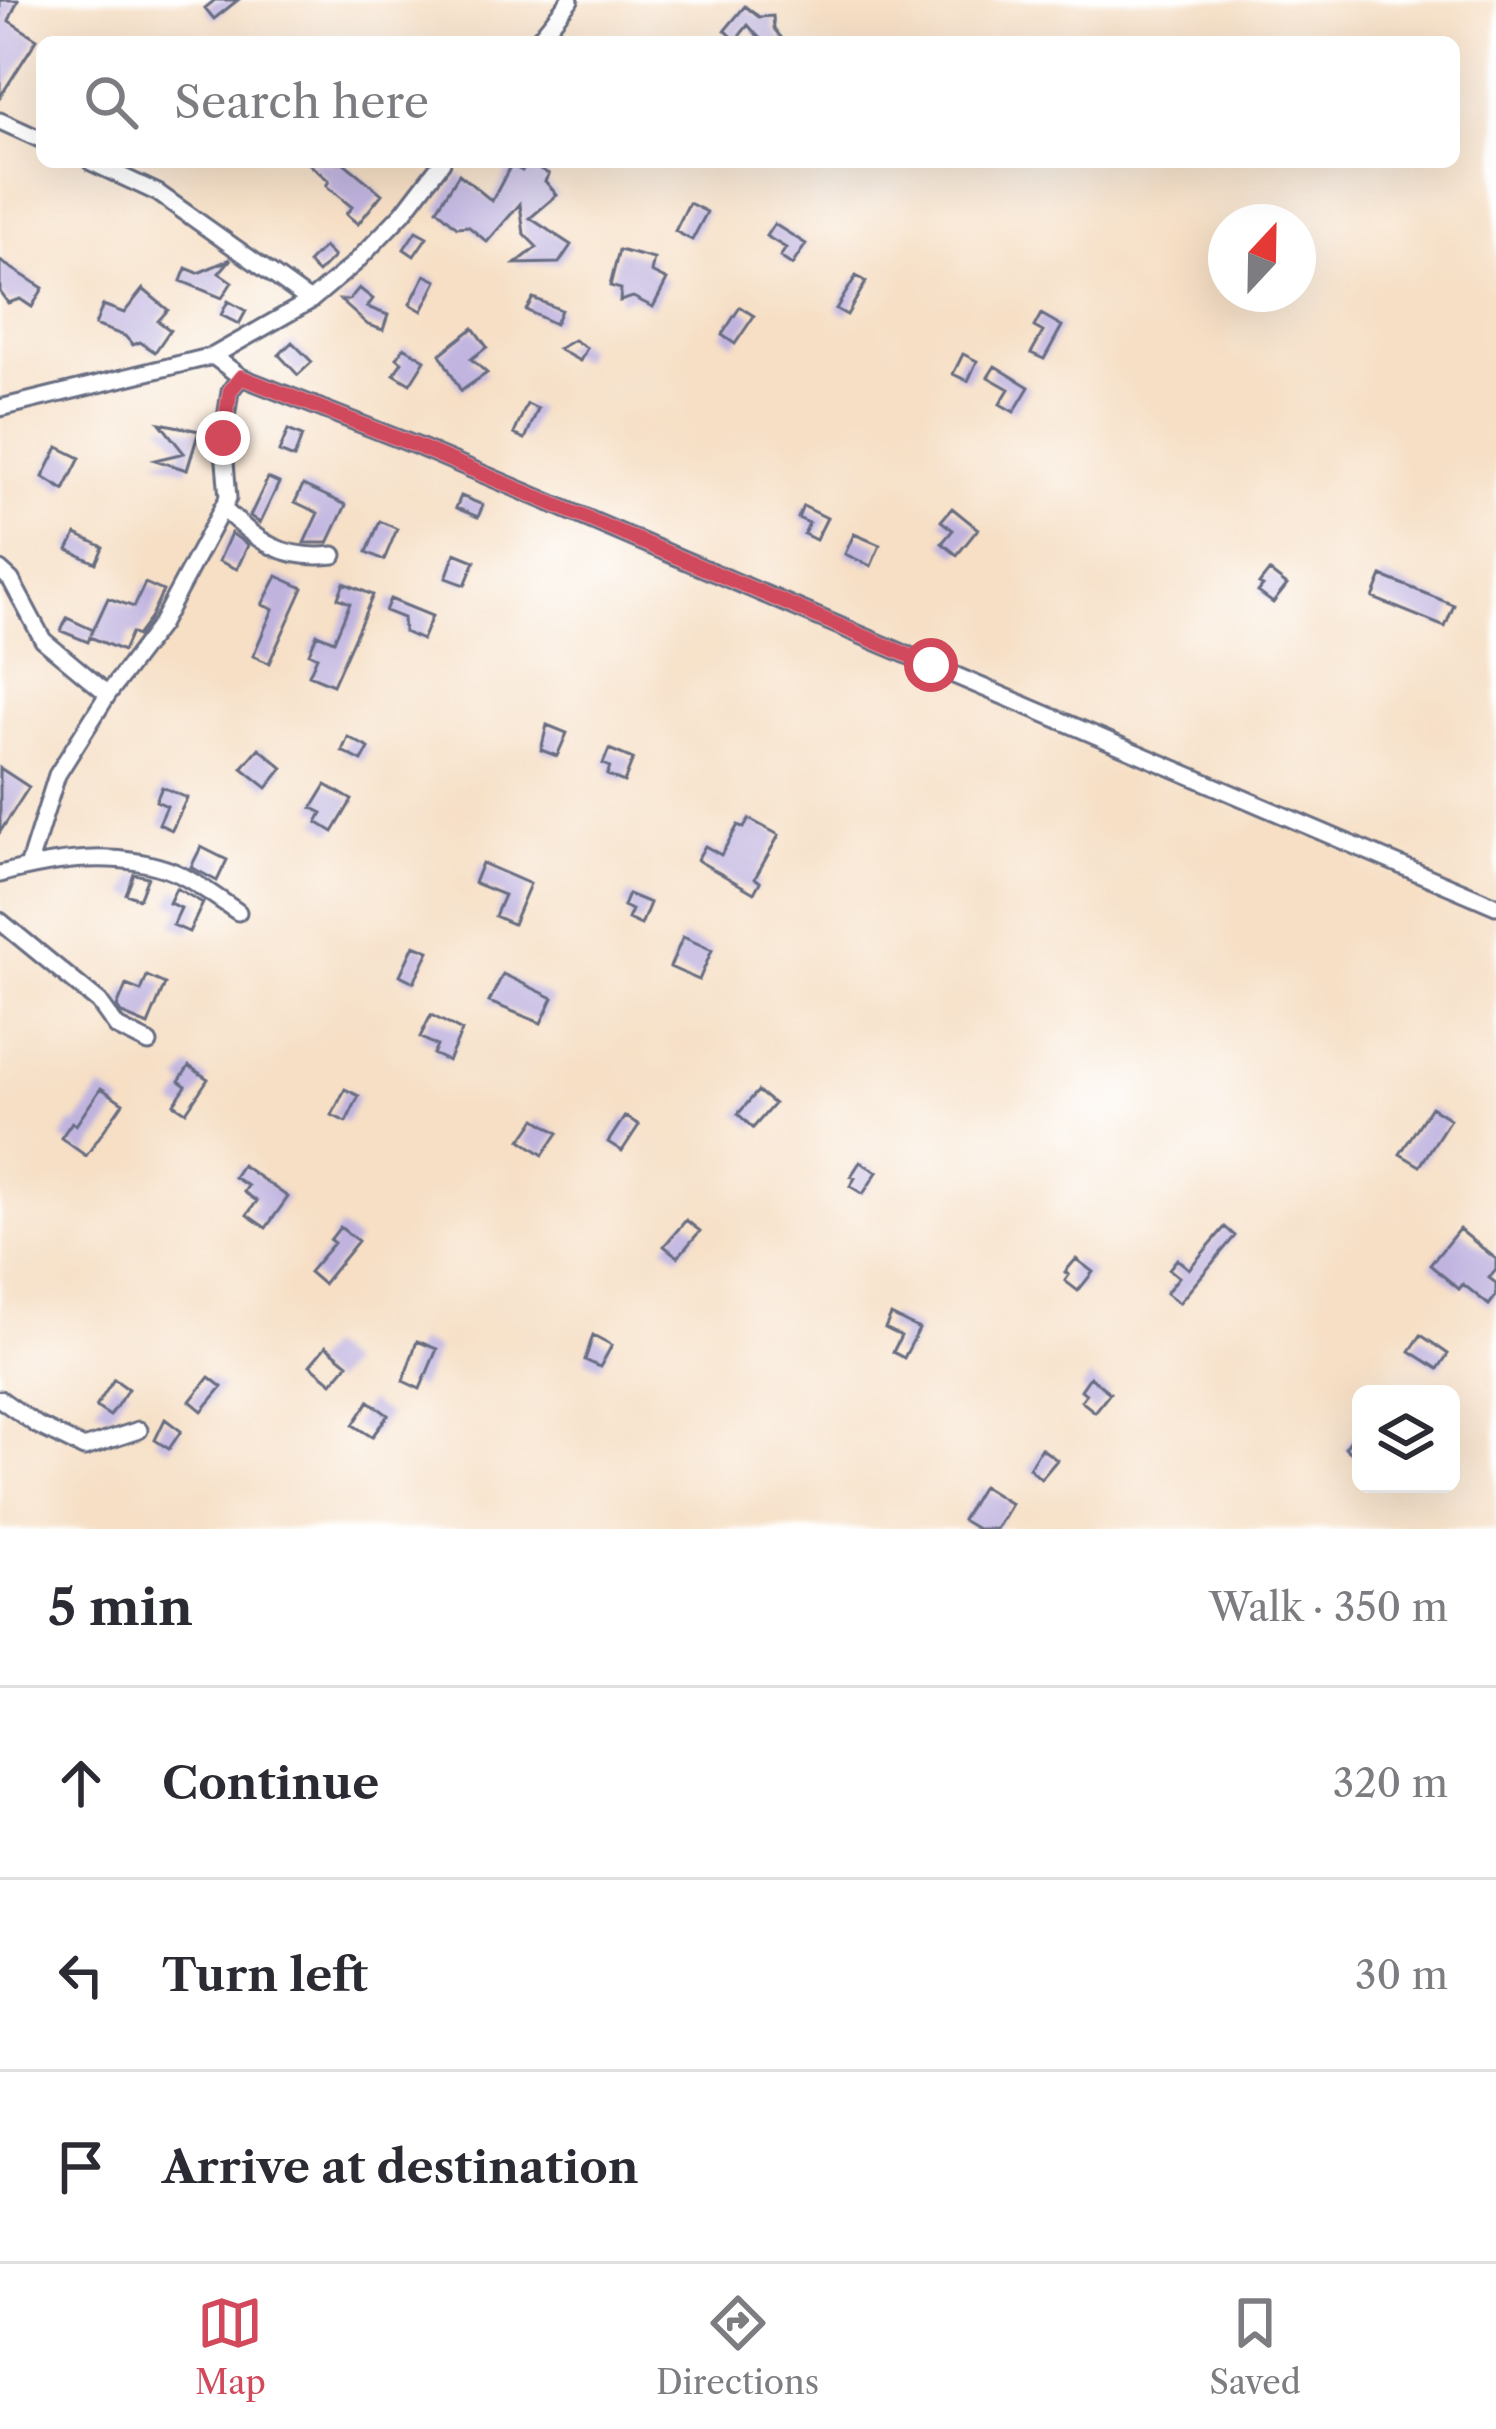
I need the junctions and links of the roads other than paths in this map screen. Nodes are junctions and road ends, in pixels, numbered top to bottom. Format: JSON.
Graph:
{"nodes":[{"id":1,"x":570,"y":0,"type":"edge"},
{"id":2,"x":541,"y":36,"type":"edge"},
{"id":3,"x":0,"y":121,"type":"edge"},
{"id":4,"x":36,"y":137,"type":"edge"},
{"id":5,"x":104,"y":168,"type":"edge"},
{"id":6,"x":437,"y":168,"type":"edge"},
{"id":7,"x":310,"y":301,"type":"junction"},
{"id":8,"x":212,"y":356,"type":"junction"},
{"id":9,"x":241,"y":377,"type":"junction"},
{"id":10,"x":0,"y":408,"type":"edge"},
{"id":11,"x":222,"y":508,"type":"junction"},
{"id":12,"x":334,"y":555,"type":"dead end"},
{"id":13,"x":0,"y":570,"type":"edge"},
{"id":14,"x":108,"y":694,"type":"junction"},
{"id":15,"x":28,"y":867,"type":"junction"},
{"id":16,"x":0,"y":874,"type":"edge"},
{"id":17,"x":1496,"y":906,"type":"edge"},
{"id":18,"x":238,"y":912,"type":"dead end"},
{"id":19,"x":0,"y":921,"type":"edge"},
{"id":20,"x":149,"y":1043,"type":"dead end"},
{"id":21,"x":0,"y":1399,"type":"edge"},
{"id":22,"x":139,"y":1430,"type":"dead end"}],
"edges":[{"from":1,"to":2,"type":"street"},
{"from":3,"to":4,"type":"street"},
{"from":5,"to":7,"type":"street"},
{"from":6,"to":7,"type":"street"},
{"from":7,"to":8,"type":"street"},
{"from":8,"to":9,"type":"street"},
{"from":8,"to":10,"type":"street"},
{"from":9,"to":11,"type":"street"},
{"from":9,"to":17,"type":"street"},
{"from":11,"to":12,"type":"street"},
{"from":11,"to":14,"type":"street"},
{"from":13,"to":14,"type":"street"},
{"from":14,"to":15,"type":"street"},
{"from":15,"to":16,"type":"street"},
{"from":15,"to":18,"type":"street"},
{"from":19,"to":20,"type":"street"},
{"from":21,"to":22,"type":"street"}]}
